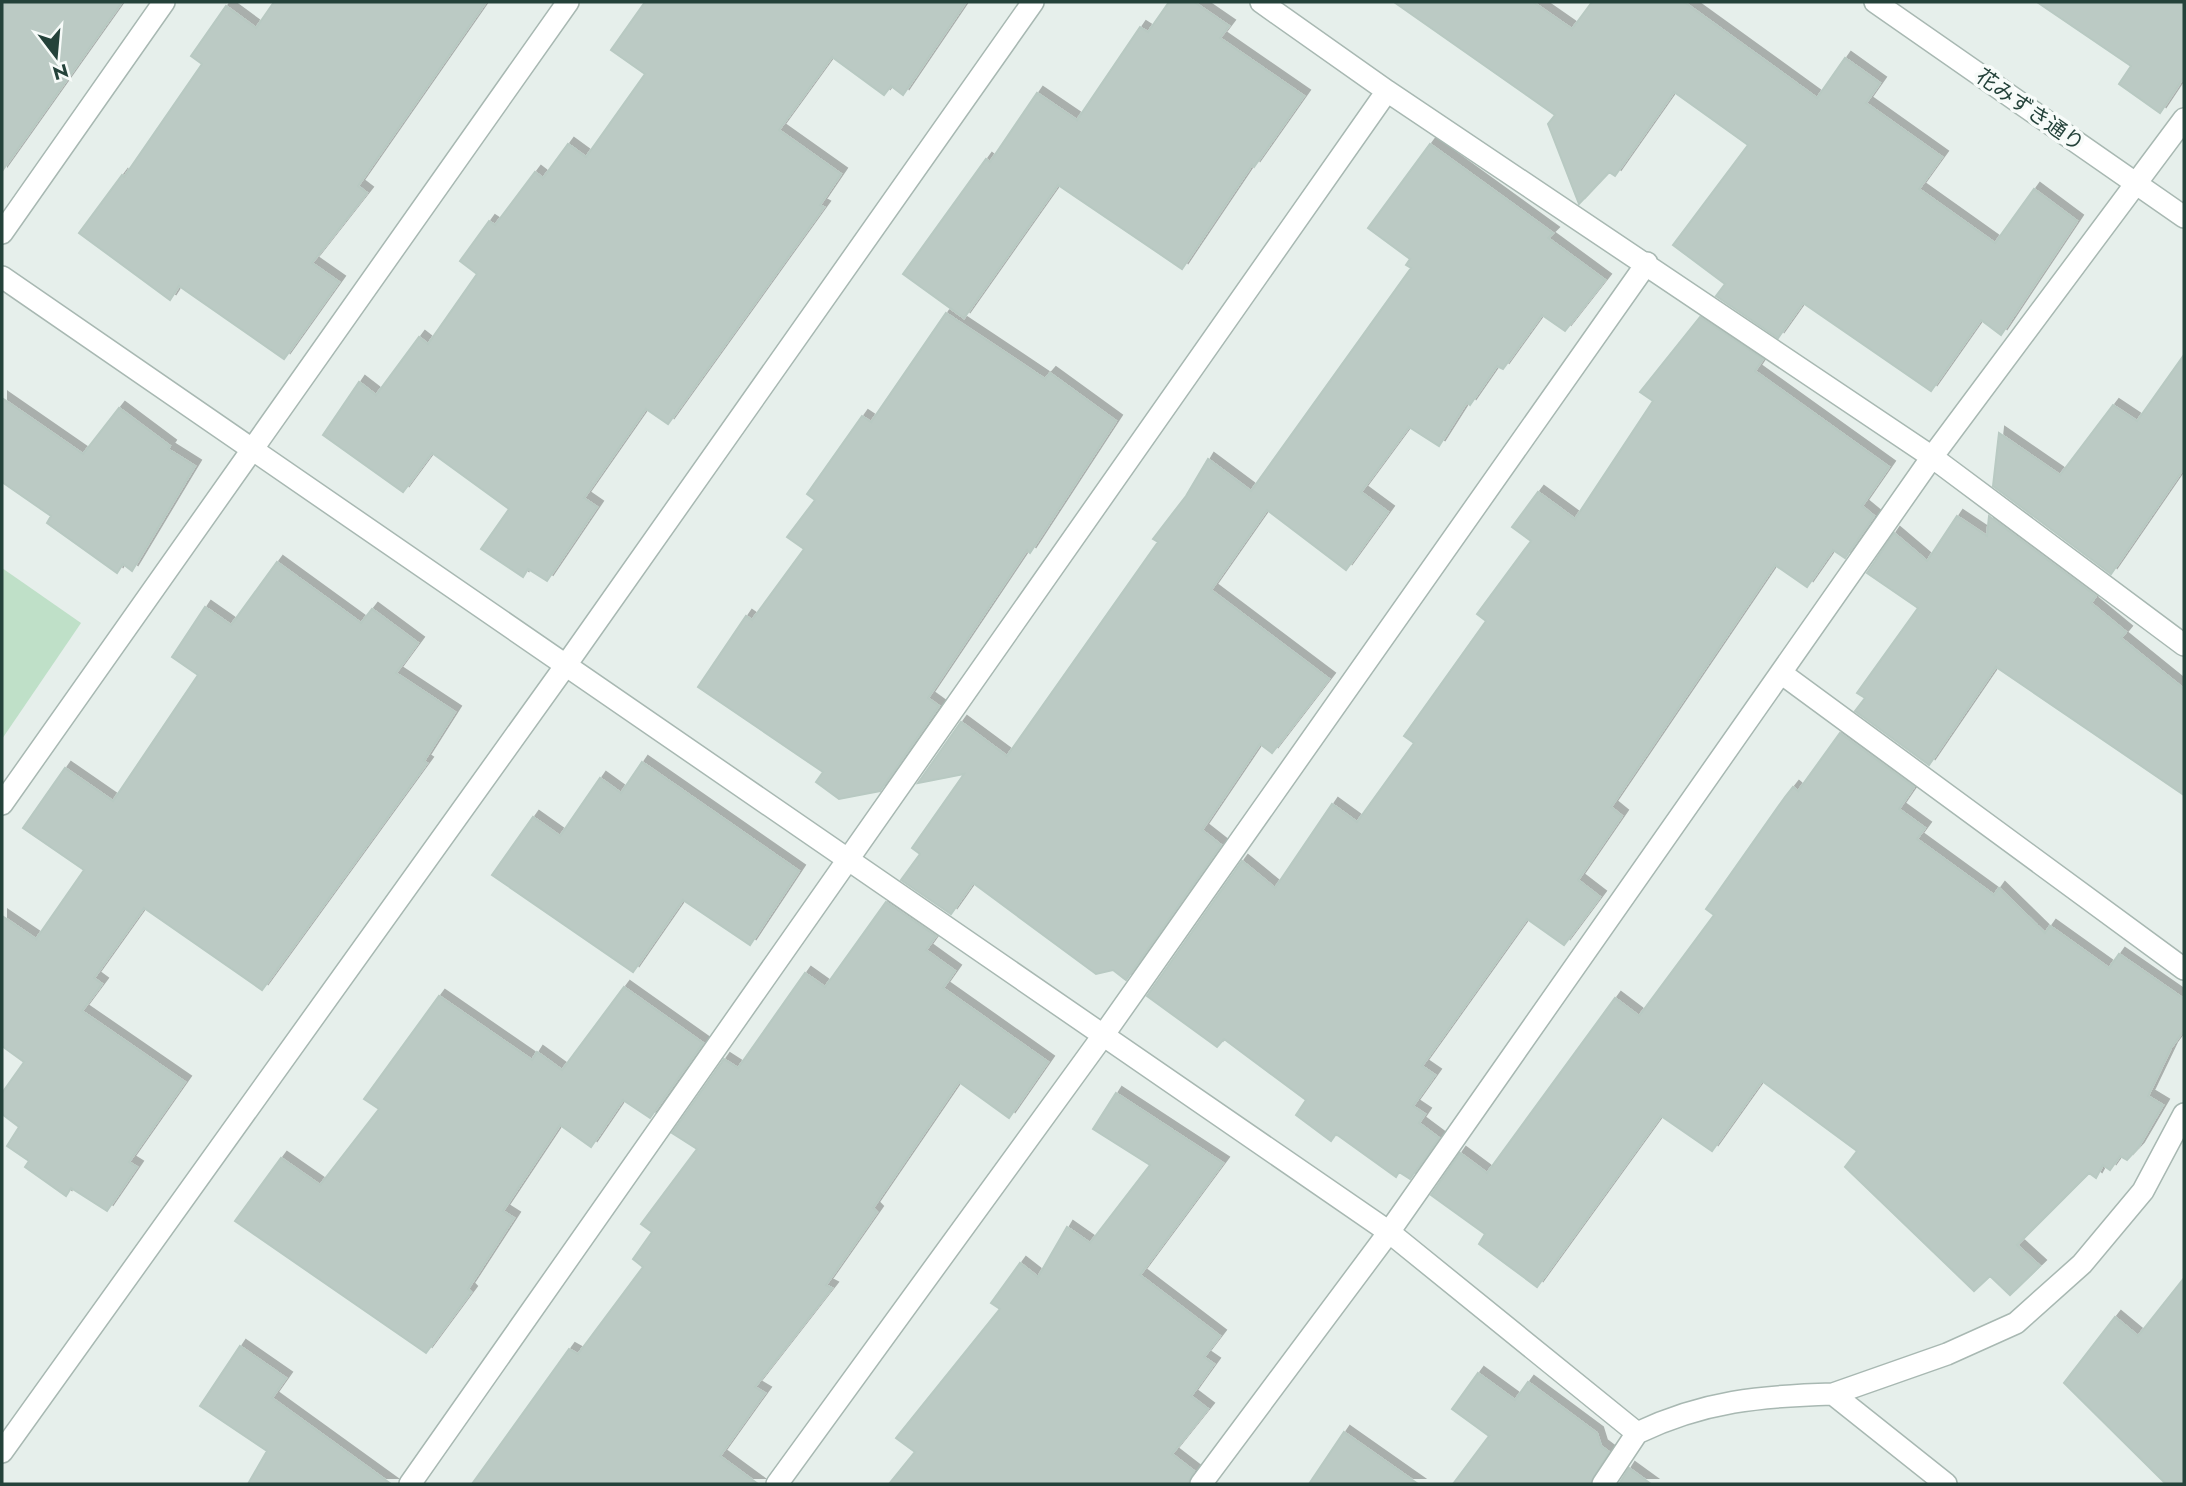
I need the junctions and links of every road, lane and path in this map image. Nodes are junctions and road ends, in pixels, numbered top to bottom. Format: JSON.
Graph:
{"nodes":[{"id":1,"x":164,"y":2,"type":"edge"},
{"id":2,"x":568,"y":2,"type":"edge"},
{"id":3,"x":1033,"y":2,"type":"edge"},
{"id":4,"x":1261,"y":2,"type":"edge"},
{"id":5,"x":1875,"y":2,"type":"edge"},
{"id":6,"x":1387,"y":91,"type":"junction"},
{"id":7,"x":2184,"y":119,"type":"edge"},
{"id":8,"x":2137,"y":185,"type":"junction"},
{"id":9,"x":2184,"y":218,"type":"edge"},
{"id":10,"x":2,"y":233,"type":"edge"},
{"id":11,"x":1647,"y":263,"type":"junction"},
{"id":12,"x":2,"y":277,"type":"edge"},
{"id":13,"x":252,"y":449,"type":"junction"},
{"id":14,"x":1933,"y":457,"type":"junction"},
{"id":15,"x":2184,"y":645,"type":"edge"},
{"id":16,"x":566,"y":665,"type":"junction"},
{"id":17,"x":1781,"y":673,"type":"junction"},
{"id":18,"x":2,"y":804,"type":"edge"},
{"id":19,"x":846,"y":859,"type":"junction"},
{"id":20,"x":2184,"y":969,"type":"edge"},
{"id":21,"x":1102,"y":1037,"type":"junction"},
{"id":22,"x":2184,"y":1114,"type":"edge"},
{"id":23,"x":1389,"y":1232,"type":"junction"},
{"id":24,"x":1833,"y":1394,"type":"junction"},
{"id":25,"x":1637,"y":1433,"type":"junction"},
{"id":26,"x":2,"y":1452,"type":"edge"},
{"id":27,"x":410,"y":1484,"type":"edge"},
{"id":28,"x":777,"y":1484,"type":"edge"},
{"id":29,"x":1201,"y":1484,"type":"edge"},
{"id":30,"x":1603,"y":1484,"type":"edge"},
{"id":31,"x":1946,"y":1484,"type":"edge"}],
"edges":[{"from":1,"to":10,"type":"street"},
{"from":2,"to":13,"type":"street"},
{"from":3,"to":16,"type":"street"},
{"from":4,"to":6,"type":"street"},
{"from":5,"to":8,"type":"street","name":"花みずき通り"},
{"from":6,"to":11,"type":"street"},
{"from":6,"to":19,"type":"street"},
{"from":7,"to":8,"type":"street"},
{"from":8,"to":9,"type":"street","name":"花みずき通り"},
{"from":8,"to":14,"type":"street"},
{"from":11,"to":14,"type":"street"},
{"from":11,"to":21,"type":"street"},
{"from":12,"to":13,"type":"street"},
{"from":13,"to":16,"type":"street"},
{"from":13,"to":18,"type":"street"},
{"from":14,"to":15,"type":"street"},
{"from":14,"to":17,"type":"street"},
{"from":16,"to":19,"type":"street"},
{"from":16,"to":26,"type":"street"},
{"from":17,"to":20,"type":"street"},
{"from":17,"to":23,"type":"street"},
{"from":19,"to":21,"type":"street"},
{"from":19,"to":27,"type":"street"},
{"from":21,"to":23,"type":"street"},
{"from":21,"to":28,"type":"street"},
{"from":22,"to":24,"type":"street"},
{"from":23,"to":25,"type":"street"},
{"from":23,"to":29,"type":"street"},
{"from":24,"to":25,"type":"street"},
{"from":24,"to":31,"type":"street"},
{"from":25,"to":30,"type":"street"}]}
